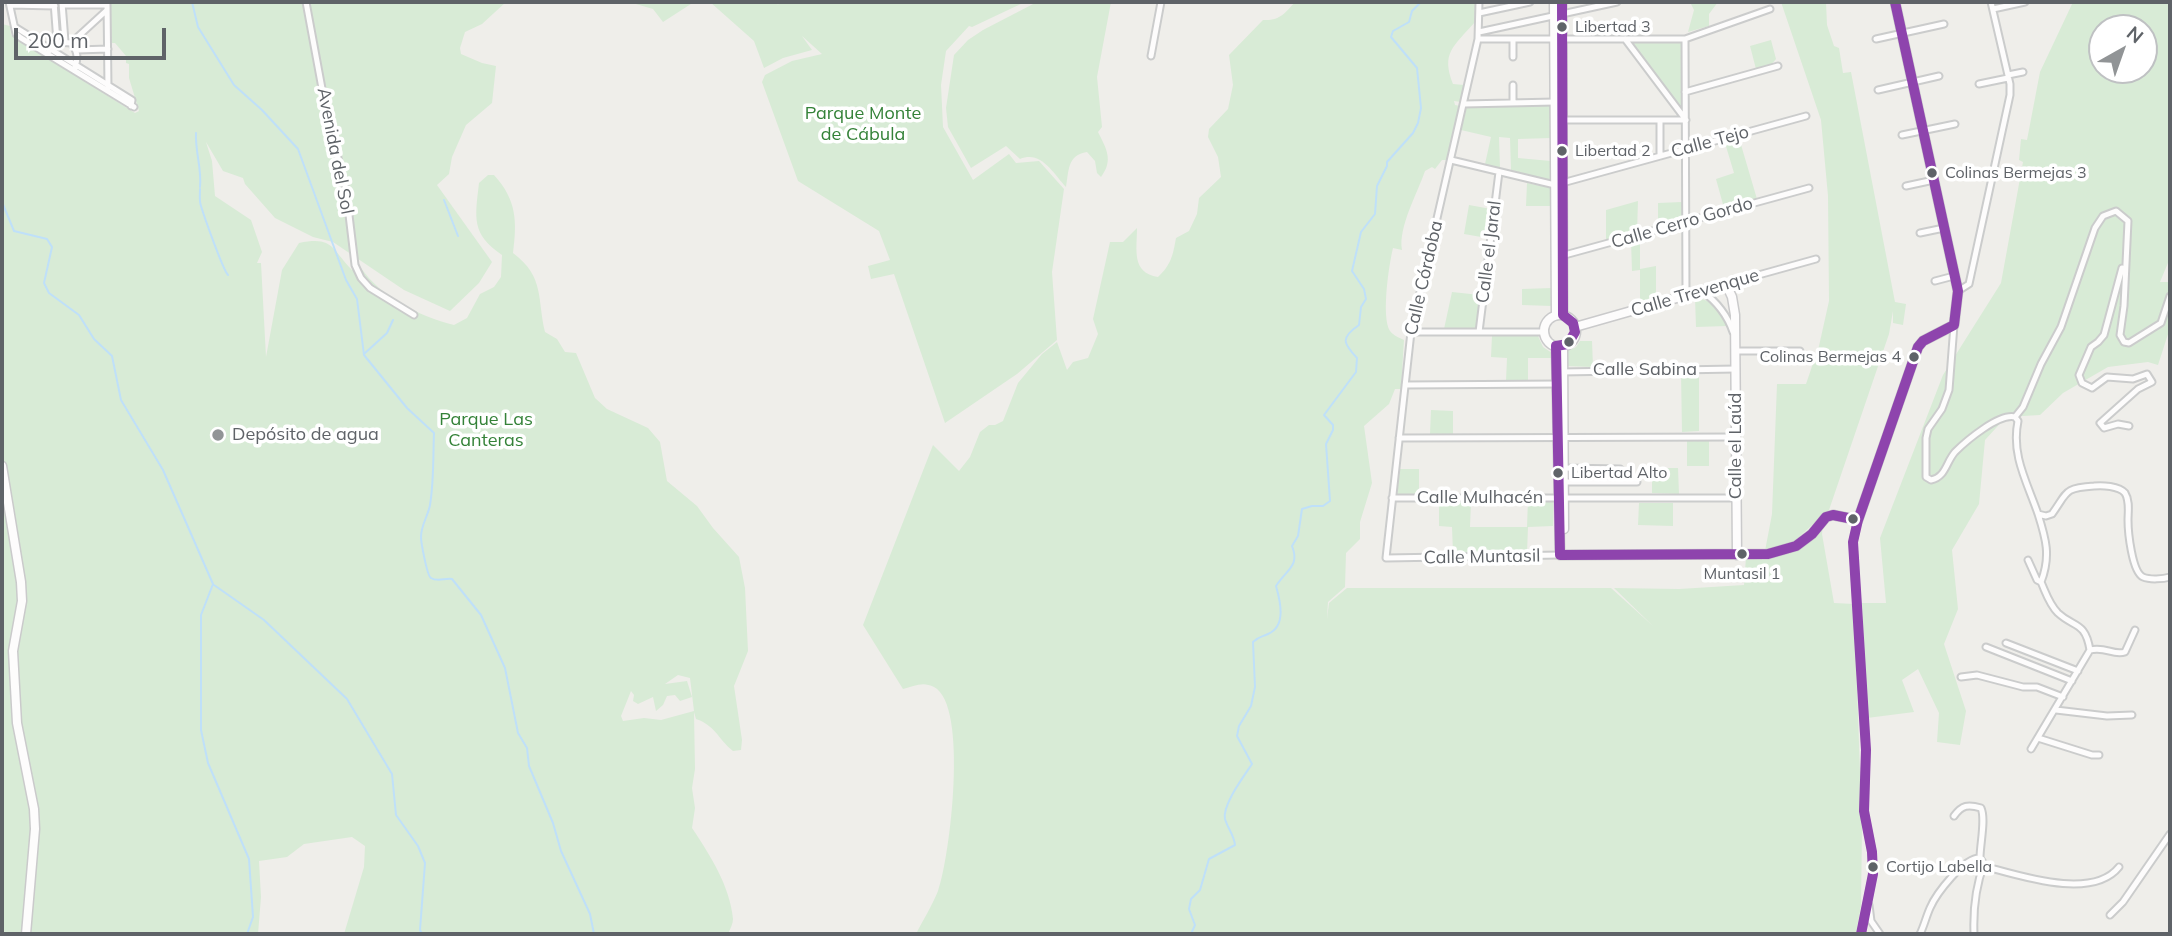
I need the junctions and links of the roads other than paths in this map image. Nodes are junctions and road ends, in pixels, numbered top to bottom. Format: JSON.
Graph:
{"nodes":[{"id":1,"x":306,"y":2,"type":"edge"},
{"id":2,"x":1161,"y":2,"type":"edge"},
{"id":3,"x":1479,"y":2,"type":"edge"},
{"id":4,"x":1530,"y":2,"type":"edge"},
{"id":5,"x":1554,"y":2,"type":"edge"},
{"id":6,"x":1562,"y":2,"type":"edge"},
{"id":7,"x":1617,"y":2,"type":"edge"},
{"id":8,"x":1895,"y":2,"type":"edge"},
{"id":9,"x":1991,"y":2,"type":"edge"},
{"id":10,"x":2025,"y":2,"type":"edge"},
{"id":11,"x":10,"y":3,"type":"edge"},
{"id":12,"x":55,"y":4,"type":"edge"},
{"id":13,"x":62,"y":4,"type":"edge"},
{"id":14,"x":107,"y":5,"type":"edge"},
{"id":15,"x":1770,"y":9,"type":"dead end"},
{"id":16,"x":1993,"y":9,"type":"junction"},
{"id":17,"x":1479,"y":13,"type":"junction"},
{"id":18,"x":1558,"y":15,"type":"junction"},
{"id":19,"x":1944,"y":24,"type":"dead end"},
{"id":20,"x":1902,"y":33,"type":"junction"},
{"id":21,"x":1478,"y":35,"type":"junction"},
{"id":22,"x":1513,"y":39,"type":"junction"},
{"id":23,"x":1625,"y":39,"type":"junction"},
{"id":24,"x":1685,"y":39,"type":"junction"},
{"id":25,"x":1876,"y":39,"type":"dead end"},
{"id":26,"x":1558,"y":40,"type":"junction"},
{"id":27,"x":57,"y":42,"type":"junction"},
{"id":28,"x":68,"y":42,"type":"junction"},
{"id":29,"x":108,"y":49,"type":"junction"},
{"id":30,"x":77,"y":50,"type":"junction"},
{"id":31,"x":48,"y":52,"type":"junction"},
{"id":32,"x":1151,"y":56,"type":"dead end"},
{"id":33,"x":1513,"y":57,"type":"dead end"},
{"id":34,"x":1778,"y":66,"type":"dead end"},
{"id":35,"x":75,"y":68,"type":"junction"},
{"id":36,"x":2023,"y":72,"type":"dead end"},
{"id":37,"x":1939,"y":76,"type":"dead end"},
{"id":38,"x":2008,"y":76,"type":"junction"},
{"id":39,"x":1913,"y":82,"type":"junction"},
{"id":40,"x":1979,"y":84,"type":"dead end"},
{"id":41,"x":1513,"y":85,"type":"dead end"},
{"id":42,"x":108,"y":89,"type":"junction"},
{"id":43,"x":1878,"y":90,"type":"dead end"},
{"id":44,"x":1685,"y":92,"type":"junction"},
{"id":45,"x":1559,"y":102,"type":"junction"},
{"id":46,"x":1513,"y":103,"type":"junction"},
{"id":47,"x":1464,"y":104,"type":"junction"},
{"id":48,"x":133,"y":107,"type":"dead end"},
{"id":49,"x":1806,"y":116,"type":"dead end"},
{"id":50,"x":1558,"y":120,"type":"junction"},
{"id":51,"x":1660,"y":120,"type":"junction"},
{"id":52,"x":1686,"y":120,"type":"junction"},
{"id":53,"x":1955,"y":124,"type":"dead end"},
{"id":54,"x":1923,"y":131,"type":"junction"},
{"id":55,"x":1902,"y":135,"type":"dead end"},
{"id":56,"x":1686,"y":149,"type":"junction"},
{"id":57,"x":1660,"y":156,"type":"junction"},
{"id":58,"x":1451,"y":160,"type":"junction"},
{"id":59,"x":1499,"y":172,"type":"junction"},
{"id":60,"x":1934,"y":180,"type":"junction"},
{"id":61,"x":1558,"y":184,"type":"junction"},
{"id":62,"x":1906,"y":186,"type":"dead end"},
{"id":63,"x":1809,"y":188,"type":"dead end"},
{"id":64,"x":1686,"y":222,"type":"junction"},
{"id":65,"x":1944,"y":228,"type":"junction"},
{"id":66,"x":1920,"y":233,"type":"dead end"},
{"id":67,"x":2125,"y":254,"type":"junction"},
{"id":68,"x":1559,"y":256,"type":"junction"},
{"id":69,"x":1816,"y":259,"type":"dead end"},
{"id":70,"x":1954,"y":276,"type":"junction"},
{"id":71,"x":1935,"y":281,"type":"dead end"},
{"id":72,"x":1731,"y":283,"type":"junction"},
{"id":73,"x":1702,"y":291,"type":"junction"},
{"id":74,"x":1958,"y":291,"type":"junction"},
{"id":75,"x":1686,"y":295,"type":"junction"},
{"id":76,"x":2170,"y":296,"type":"edge"},
{"id":77,"x":414,"y":315,"type":"dead end"},
{"id":78,"x":1559,"y":315,"type":"junction"},
{"id":79,"x":1954,"y":325,"type":"junction"},
{"id":80,"x":1575,"y":327,"type":"junction"},
{"id":81,"x":1544,"y":331,"type":"junction"},
{"id":82,"x":1411,"y":332,"type":"junction"},
{"id":83,"x":1479,"y":332,"type":"junction"},
{"id":84,"x":1735,"y":337,"type":"junction"},
{"id":85,"x":1559,"y":346,"type":"junction"},
{"id":86,"x":1736,"y":351,"type":"junction"},
{"id":87,"x":1800,"y":351,"type":"dead end"},
{"id":88,"x":1736,"y":369,"type":"junction"},
{"id":89,"x":1559,"y":379,"type":"junction"},
{"id":90,"x":1405,"y":385,"type":"junction"},
{"id":91,"x":2015,"y":417,"type":"junction"},
{"id":92,"x":2129,"y":426,"type":"dead end"},
{"id":93,"x":1560,"y":437,"type":"junction"},
{"id":94,"x":1736,"y":437,"type":"junction"},
{"id":95,"x":1399,"y":438,"type":"junction"},
{"id":96,"x":2,"y":466,"type":"edge"},
{"id":97,"x":1563,"y":468,"type":"junction"},
{"id":98,"x":1620,"y":469,"type":"dead end"},
{"id":99,"x":1563,"y":482,"type":"junction"},
{"id":100,"x":1637,"y":482,"type":"dead end"},
{"id":101,"x":1560,"y":497,"type":"junction"},
{"id":102,"x":1392,"y":498,"type":"junction"},
{"id":103,"x":1736,"y":498,"type":"junction"},
{"id":104,"x":2038,"y":514,"type":"junction"},
{"id":105,"x":1857,"y":520,"type":"junction"},
{"id":106,"x":1562,"y":555,"type":"junction"},
{"id":107,"x":1737,"y":555,"type":"junction"},
{"id":108,"x":1386,"y":558,"type":"joint"},
{"id":109,"x":2028,"y":560,"type":"dead end"},
{"id":110,"x":2170,"y":578,"type":"edge"},
{"id":111,"x":2041,"y":582,"type":"junction"},
{"id":112,"x":2135,"y":630,"type":"dead end"},
{"id":113,"x":2006,"y":643,"type":"dead end"},
{"id":114,"x":1986,"y":647,"type":"dead end"},
{"id":115,"x":2090,"y":650,"type":"junction"},
{"id":116,"x":2078,"y":671,"type":"junction"},
{"id":117,"x":1961,"y":677,"type":"dead end"},
{"id":118,"x":2072,"y":681,"type":"junction"},
{"id":119,"x":2063,"y":697,"type":"junction"},
{"id":120,"x":2056,"y":710,"type":"junction"},
{"id":121,"x":2132,"y":715,"type":"dead end"},
{"id":122,"x":2038,"y":738,"type":"junction"},
{"id":123,"x":2031,"y":749,"type":"dead end"},
{"id":124,"x":2099,"y":755,"type":"dead end"},
{"id":125,"x":1954,"y":816,"type":"dead end"},
{"id":126,"x":2170,"y":834,"type":"edge"},
{"id":127,"x":1980,"y":858,"type":"junction"},
{"id":128,"x":1983,"y":866,"type":"junction"},
{"id":129,"x":2119,"y":867,"type":"dead end"},
{"id":130,"x":1869,"y":901,"type":"junction"},
{"id":131,"x":2110,"y":915,"type":"dead end"},
{"id":132,"x":26,"y":934,"type":"edge"},
{"id":133,"x":1861,"y":934,"type":"edge"},
{"id":134,"x":1880,"y":934,"type":"edge"},
{"id":135,"x":1920,"y":934,"type":"edge"},
{"id":136,"x":1973,"y":934,"type":"edge"}],
"edges":[{"from":1,"to":77,"type":"street","name":"Avenida del Sol"},
{"from":2,"to":32,"type":"street"},
{"from":3,"to":17,"type":"street","name":"Calle Córdoba"},
{"from":4,"to":17,"type":"street"},
{"from":5,"to":18,"type":"street"},
{"from":6,"to":18,"type":"street"},
{"from":7,"to":18,"type":"street"},
{"from":8,"to":20,"type":"street"},
{"from":9,"to":16,"type":"street"},
{"from":10,"to":16,"type":"street"},
{"from":11,"to":12,"type":"street"},
{"from":11,"to":31,"type":"street"},
{"from":12,"to":27,"type":"street"},
{"from":13,"to":14,"type":"street"},
{"from":13,"to":28,"type":"street"},
{"from":14,"to":28,"type":"street"},
{"from":14,"to":29,"type":"street"},
{"from":15,"to":24,"type":"street"},
{"from":16,"to":38,"type":"street"},
{"from":17,"to":21,"type":"street","name":"Calle Córdoba"},
{"from":18,"to":21,"type":"street"},
{"from":18,"to":26,"type":"street"},
{"from":19,"to":20,"type":"street"},
{"from":20,"to":25,"type":"street"},
{"from":20,"to":39,"type":"street"},
{"from":21,"to":22,"type":"street"},
{"from":21,"to":47,"type":"street","name":"Calle Córdoba"},
{"from":22,"to":26,"type":"street"},
{"from":22,"to":33,"type":"street"},
{"from":23,"to":24,"type":"street"},
{"from":23,"to":26,"type":"street"},
{"from":23,"to":52,"type":"street"},
{"from":24,"to":44,"type":"street"},
{"from":26,"to":45,"type":"street"},
{"from":27,"to":28,"type":"street"},
{"from":27,"to":31,"type":"street"},
{"from":28,"to":30,"type":"street"},
{"from":29,"to":30,"type":"street"},
{"from":29,"to":42,"type":"street"},
{"from":30,"to":35,"type":"street"},
{"from":31,"to":35,"type":"street"},
{"from":34,"to":44,"type":"street"},
{"from":35,"to":42,"type":"street"},
{"from":36,"to":38,"type":"street"},
{"from":37,"to":39,"type":"street"},
{"from":38,"to":40,"type":"street"},
{"from":38,"to":74,"type":"street"},
{"from":39,"to":43,"type":"street"},
{"from":39,"to":54,"type":"street"},
{"from":41,"to":46,"type":"street"},
{"from":42,"to":48,"type":"street"},
{"from":44,"to":52,"type":"street"},
{"from":45,"to":46,"type":"street"},
{"from":45,"to":50,"type":"street"},
{"from":46,"to":47,"type":"street"},
{"from":47,"to":58,"type":"street","name":"Calle Córdoba"},
{"from":49,"to":56,"type":"street","name":"Calle Tejo"},
{"from":50,"to":51,"type":"street"},
{"from":50,"to":61,"type":"street"},
{"from":51,"to":52,"type":"street"},
{"from":51,"to":57,"type":"street"},
{"from":52,"to":56,"type":"street"},
{"from":53,"to":54,"type":"street"},
{"from":54,"to":55,"type":"street"},
{"from":54,"to":60,"type":"street"},
{"from":56,"to":57,"type":"street","name":"Calle Tejo"},
{"from":56,"to":64,"type":"street"},
{"from":57,"to":61,"type":"street","name":"Calle Tejo"},
{"from":58,"to":59,"type":"street","name":"Calle Tejo"},
{"from":58,"to":82,"type":"street","name":"Calle Córdoba"},
{"from":59,"to":61,"type":"street","name":"Calle Tejo"},
{"from":59,"to":83,"type":"street","name":"Calle el Jaral"},
{"from":60,"to":62,"type":"street"},
{"from":60,"to":65,"type":"street"},
{"from":61,"to":68,"type":"street"},
{"from":63,"to":64,"type":"street","name":"Calle Cerro Gordo"},
{"from":64,"to":68,"type":"street","name":"Calle Cerro Gordo"},
{"from":64,"to":75,"type":"street"},
{"from":65,"to":66,"type":"street"},
{"from":65,"to":70,"type":"street"},
{"from":67,"to":76,"type":"street"},
{"from":67,"to":91,"type":"street"},
{"from":67,"to":92,"type":"street"},
{"from":68,"to":78,"type":"street"},
{"from":69,"to":72,"type":"street","name":"Calle Trevenque"},
{"from":70,"to":71,"type":"street"},
{"from":70,"to":74,"type":"street"},
{"from":72,"to":73,"type":"street","name":"Calle Trevenque"},
{"from":72,"to":84,"type":"street","name":"Calle el Laúd"},
{"from":73,"to":75,"type":"street","name":"Calle Trevenque"},
{"from":73,"to":84,"type":"street","name":"Calle el Laúd"},
{"from":74,"to":79,"type":"street"},
{"from":75,"to":80,"type":"street","name":"Calle Trevenque"},
{"from":78,"to":80,"type":"street"},
{"from":78,"to":81,"type":"street"},
{"from":79,"to":91,"type":"street"},
{"from":79,"to":105,"type":"street"},
{"from":80,"to":85,"type":"street"},
{"from":81,"to":83,"type":"street"},
{"from":81,"to":85,"type":"street"},
{"from":82,"to":83,"type":"street"},
{"from":82,"to":90,"type":"street","name":"Calle Córdoba"},
{"from":84,"to":86,"type":"street","name":"Calle el Laúd"},
{"from":85,"to":89,"type":"street"},
{"from":86,"to":87,"type":"street"},
{"from":86,"to":88,"type":"street","name":"Calle el Laúd"},
{"from":88,"to":89,"type":"street","name":"Calle Sabina"},
{"from":88,"to":94,"type":"street","name":"Calle el Laúd"},
{"from":89,"to":90,"type":"street","name":"Calle Sabina"},
{"from":89,"to":93,"type":"street"},
{"from":90,"to":95,"type":"street","name":"Calle Córdoba"},
{"from":91,"to":104,"type":"street"},
{"from":93,"to":94,"type":"street"},
{"from":93,"to":95,"type":"street"},
{"from":93,"to":97,"type":"street"},
{"from":93,"to":101,"type":"street"},
{"from":94,"to":103,"type":"street","name":"Calle el Laúd"},
{"from":95,"to":102,"type":"street","name":"Calle Córdoba"},
{"from":96,"to":132,"type":"street"},
{"from":97,"to":98,"type":"street"},
{"from":97,"to":99,"type":"street"},
{"from":99,"to":100,"type":"street"},
{"from":99,"to":101,"type":"street"},
{"from":101,"to":102,"type":"street","name":"Calle Mulhacén"},
{"from":101,"to":103,"type":"street","name":"Calle Mulhacén"},
{"from":101,"to":106,"type":"street"},
{"from":102,"to":108,"type":"street","name":"Calle Córdoba"},
{"from":103,"to":107,"type":"street","name":"Calle el Laúd"},
{"from":104,"to":110,"type":"street"},
{"from":104,"to":111,"type":"street"},
{"from":105,"to":107,"type":"street","name":"Calle Muntasil"},
{"from":105,"to":130,"type":"street"},
{"from":106,"to":107,"type":"street","name":"Calle Muntasil"},
{"from":106,"to":108,"type":"street","name":"Calle Muntasil"},
{"from":109,"to":111,"type":"street"},
{"from":111,"to":115,"type":"street"},
{"from":112,"to":115,"type":"street"},
{"from":113,"to":116,"type":"street"},
{"from":114,"to":118,"type":"street"},
{"from":115,"to":116,"type":"street"},
{"from":116,"to":118,"type":"street"},
{"from":117,"to":119,"type":"street"},
{"from":118,"to":119,"type":"street"},
{"from":119,"to":120,"type":"street"},
{"from":120,"to":121,"type":"street"},
{"from":120,"to":122,"type":"street"},
{"from":122,"to":123,"type":"street"},
{"from":122,"to":124,"type":"street"},
{"from":125,"to":127,"type":"street"},
{"from":126,"to":131,"type":"street"},
{"from":127,"to":128,"type":"street"},
{"from":127,"to":135,"type":"street"},
{"from":128,"to":129,"type":"street"},
{"from":128,"to":136,"type":"street"},
{"from":130,"to":133,"type":"street"},
{"from":130,"to":134,"type":"street"}]}
